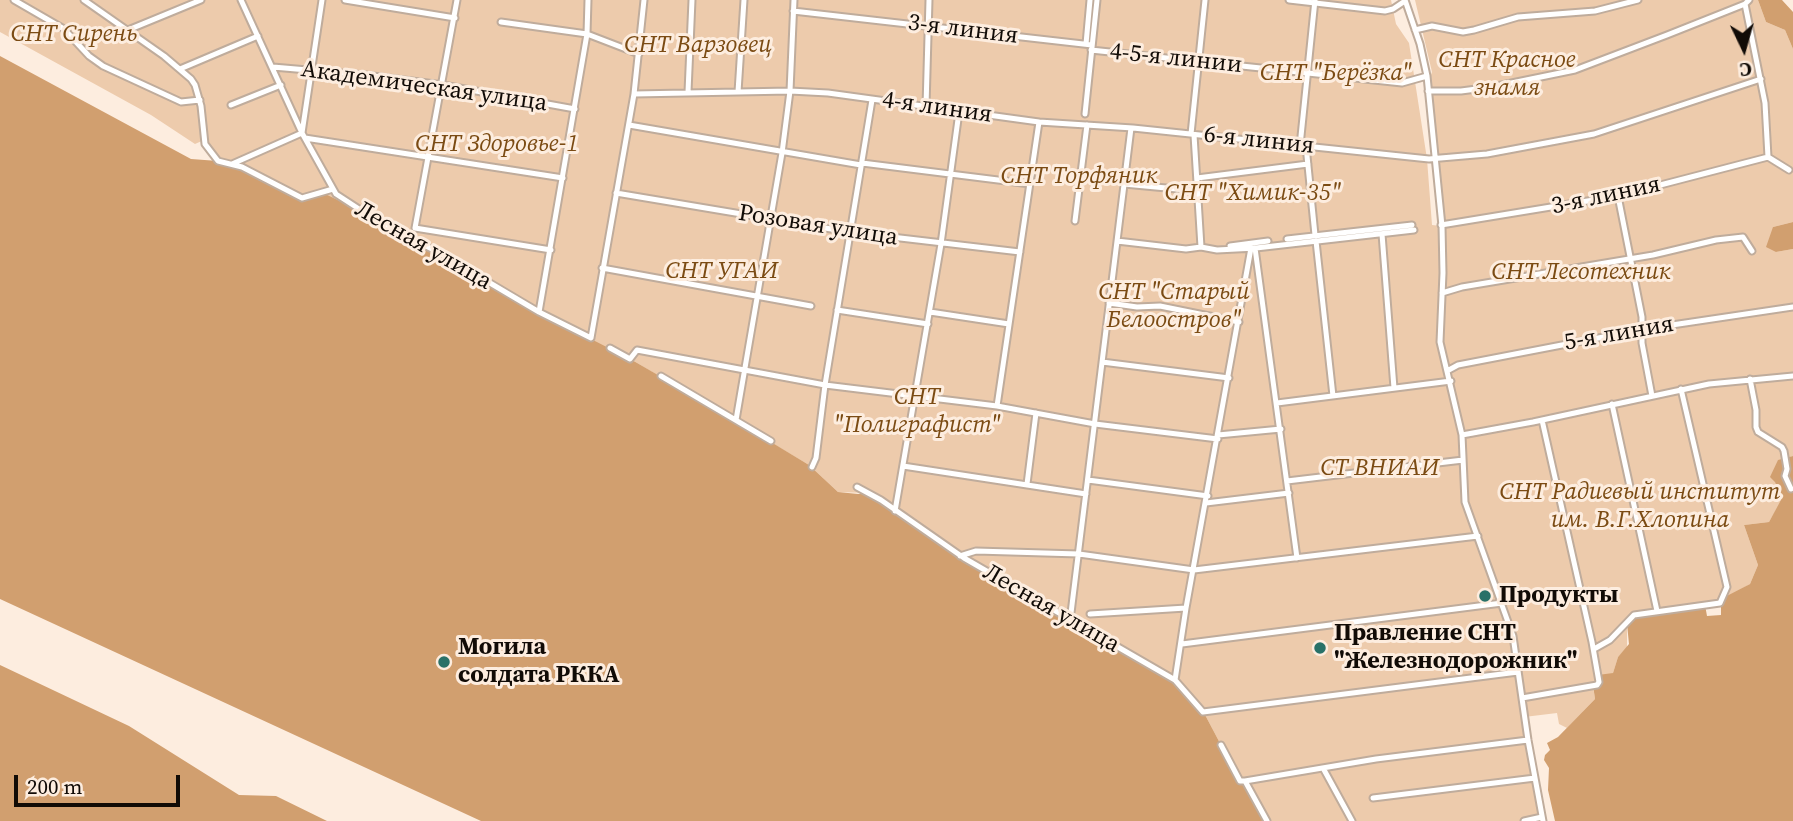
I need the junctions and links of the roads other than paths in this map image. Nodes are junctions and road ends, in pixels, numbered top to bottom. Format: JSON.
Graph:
{"nodes":[{"id":1,"x":14,"y":0,"type":"edge"},
{"id":2,"x":84,"y":0,"type":"edge"},
{"id":3,"x":201,"y":0,"type":"edge"},
{"id":4,"x":241,"y":0,"type":"edge"},
{"id":5,"x":322,"y":0,"type":"edge"},
{"id":6,"x":345,"y":0,"type":"edge"},
{"id":7,"x":457,"y":0,"type":"edge"},
{"id":8,"x":588,"y":0,"type":"edge"},
{"id":9,"x":644,"y":0,"type":"edge"},
{"id":10,"x":692,"y":0,"type":"edge"},
{"id":11,"x":744,"y":0,"type":"edge"},
{"id":12,"x":794,"y":0,"type":"edge"},
{"id":13,"x":929,"y":0,"type":"edge"},
{"id":14,"x":1090,"y":0,"type":"edge"},
{"id":15,"x":1097,"y":0,"type":"edge"},
{"id":16,"x":1205,"y":0,"type":"edge"},
{"id":17,"x":1289,"y":0,"type":"edge"},
{"id":18,"x":1606,"y":0,"type":"edge"},
{"id":19,"x":1638,"y":0,"type":"edge"},
{"id":20,"x":1315,"y":1,"type":"edge"},
{"id":21,"x":1405,"y":1,"type":"edge"},
{"id":22,"x":1747,"y":2,"type":"edge"},
{"id":23,"x":1607,"y":9,"type":"junction"},
{"id":24,"x":793,"y":11,"type":"junction"},
{"id":25,"x":455,"y":18,"type":"junction"},
{"id":26,"x":501,"y":22,"type":"dead end"},
{"id":27,"x":927,"y":25,"type":"junction"},
{"id":28,"x":128,"y":30,"type":"junction"},
{"id":29,"x":1415,"y":30,"type":"junction"},
{"id":30,"x":587,"y":34,"type":"junction"},
{"id":31,"x":258,"y":36,"type":"junction"},
{"id":32,"x":1089,"y":46,"type":"junction"},
{"id":33,"x":639,"y":54,"type":"junction"},
{"id":34,"x":1199,"y":61,"type":"junction"},
{"id":35,"x":273,"y":67,"type":"junction"},
{"id":36,"x":180,"y":69,"type":"junction"},
{"id":37,"x":312,"y":71,"type":"junction"},
{"id":38,"x":1308,"y":73,"type":"junction"},
{"id":39,"x":1427,"y":76,"type":"junction"},
{"id":40,"x":1761,"y":79,"type":"junction"},
{"id":41,"x":281,"y":85,"type":"junction"},
{"id":42,"x":443,"y":85,"type":"junction"},
{"id":43,"x":1429,"y":90,"type":"junction"},
{"id":44,"x":790,"y":91,"type":"junction"},
{"id":45,"x":688,"y":92,"type":"junction"},
{"id":46,"x":738,"y":92,"type":"junction"},
{"id":47,"x":634,"y":93,"type":"junction"},
{"id":48,"x":200,"y":100,"type":"junction"},
{"id":49,"x":872,"y":100,"type":"junction"},
{"id":50,"x":230,"y":104,"type":"dead end"},
{"id":51,"x":926,"y":107,"type":"junction"},
{"id":52,"x":575,"y":109,"type":"junction"},
{"id":53,"x":959,"y":111,"type":"junction"},
{"id":54,"x":1084,"y":114,"type":"dead end"},
{"id":55,"x":1039,"y":122,"type":"junction"},
{"id":56,"x":1085,"y":124,"type":"junction"},
{"id":57,"x":629,"y":125,"type":"junction"},
{"id":58,"x":1131,"y":128,"type":"junction"},
{"id":59,"x":303,"y":135,"type":"junction"},
{"id":60,"x":1193,"y":135,"type":"junction"},
{"id":61,"x":1303,"y":146,"type":"junction"},
{"id":62,"x":782,"y":153,"type":"junction"},
{"id":63,"x":428,"y":156,"type":"junction"},
{"id":64,"x":1768,"y":157,"type":"junction"},
{"id":65,"x":1435,"y":159,"type":"junction"},
{"id":66,"x":230,"y":164,"type":"junction"},
{"id":67,"x":862,"y":164,"type":"junction"},
{"id":68,"x":1308,"y":164,"type":"junction"},
{"id":69,"x":1789,"y":170,"type":"dead end"},
{"id":70,"x":950,"y":175,"type":"junction"},
{"id":71,"x":563,"y":178,"type":"junction"},
{"id":72,"x":1197,"y":178,"type":"junction"},
{"id":73,"x":1030,"y":184,"type":"junction"},
{"id":74,"x":1124,"y":184,"type":"junction"},
{"id":75,"x":333,"y":189,"type":"junction"},
{"id":76,"x":1198,"y":191,"type":"junction"},
{"id":77,"x":616,"y":193,"type":"junction"},
{"id":78,"x":1618,"y":196,"type":"junction"},
{"id":79,"x":771,"y":220,"type":"junction"},
{"id":80,"x":1075,"y":221,"type":"dead end"},
{"id":81,"x":1441,"y":225,"type":"junction"},
{"id":82,"x":849,"y":232,"type":"junction"},
{"id":83,"x":1382,"y":234,"type":"junction"},
{"id":84,"x":1316,"y":238,"type":"junction"},
{"id":85,"x":1287,"y":239,"type":"dead end"},
{"id":86,"x":1268,"y":241,"type":"dead end"},
{"id":87,"x":1116,"y":242,"type":"junction"},
{"id":88,"x":941,"y":244,"type":"junction"},
{"id":89,"x":1230,"y":246,"type":"dead end"},
{"id":90,"x":1201,"y":247,"type":"junction"},
{"id":91,"x":1253,"y":247,"type":"junction"},
{"id":92,"x":551,"y":250,"type":"junction"},
{"id":93,"x":1752,"y":251,"type":"dead end"},
{"id":94,"x":1020,"y":252,"type":"junction"},
{"id":95,"x":1631,"y":258,"type":"junction"},
{"id":96,"x":602,"y":268,"type":"junction"},
{"id":97,"x":1442,"y":293,"type":"junction"},
{"id":98,"x":757,"y":297,"type":"junction"},
{"id":99,"x":1109,"y":303,"type":"junction"},
{"id":100,"x":811,"y":306,"type":"dead end"},
{"id":101,"x":1793,"y":307,"type":"edge"},
{"id":102,"x":837,"y":310,"type":"junction"},
{"id":103,"x":539,"y":312,"type":"junction"},
{"id":104,"x":930,"y":313,"type":"junction"},
{"id":105,"x":1239,"y":322,"type":"junction"},
{"id":106,"x":928,"y":324,"type":"junction"},
{"id":107,"x":1009,"y":324,"type":"junction"},
{"id":108,"x":1642,"y":329,"type":"junction"},
{"id":109,"x":610,"y":348,"type":"dead end"},
{"id":110,"x":1102,"y":362,"type":"junction"},
{"id":111,"x":744,"y":370,"type":"junction"},
{"id":112,"x":1447,"y":370,"type":"junction"},
{"id":113,"x":661,"y":376,"type":"dead end"},
{"id":114,"x":1793,"y":376,"type":"edge"},
{"id":115,"x":1229,"y":379,"type":"junction"},
{"id":116,"x":1750,"y":379,"type":"junction"},
{"id":117,"x":1451,"y":381,"type":"junction"},
{"id":118,"x":825,"y":385,"type":"junction"},
{"id":119,"x":1394,"y":388,"type":"junction"},
{"id":120,"x":1681,"y":390,"type":"junction"},
{"id":121,"x":916,"y":395,"type":"junction"},
{"id":122,"x":1333,"y":396,"type":"junction"},
{"id":123,"x":1651,"y":396,"type":"junction"},
{"id":124,"x":1277,"y":403,"type":"junction"},
{"id":125,"x":1612,"y":404,"type":"junction"},
{"id":126,"x":998,"y":406,"type":"junction"},
{"id":127,"x":1036,"y":413,"type":"junction"},
{"id":128,"x":736,"y":420,"type":"junction"},
{"id":129,"x":1542,"y":420,"type":"junction"},
{"id":130,"x":1095,"y":424,"type":"junction"},
{"id":131,"x":1281,"y":429,"type":"junction"},
{"id":132,"x":1462,"y":435,"type":"junction"},
{"id":133,"x":1218,"y":437,"type":"junction"},
{"id":134,"x":771,"y":441,"type":"dead end"},
{"id":135,"x":1463,"y":460,"type":"junction"},
{"id":136,"x":903,"y":466,"type":"junction"},
{"id":137,"x":812,"y":467,"type":"dead end"},
{"id":138,"x":1088,"y":480,"type":"junction"},
{"id":139,"x":1287,"y":481,"type":"junction"},
{"id":140,"x":1027,"y":484,"type":"junction"},
{"id":141,"x":857,"y":487,"type":"dead end"},
{"id":142,"x":1791,"y":489,"type":"dead end"},
{"id":143,"x":1289,"y":493,"type":"junction"},
{"id":144,"x":1086,"y":494,"type":"junction"},
{"id":145,"x":1207,"y":499,"type":"junction"},
{"id":146,"x":895,"y":511,"type":"junction"},
{"id":147,"x":1478,"y":536,"type":"junction"},
{"id":148,"x":1079,"y":554,"type":"junction"},
{"id":149,"x":960,"y":556,"type":"junction"},
{"id":150,"x":1297,"y":558,"type":"junction"},
{"id":151,"x":1194,"y":570,"type":"junction"},
{"id":152,"x":1502,"y":603,"type":"junction"},
{"id":153,"x":1186,"y":608,"type":"junction"},
{"id":154,"x":1657,"y":611,"type":"junction"},
{"id":155,"x":1090,"y":614,"type":"dead end"},
{"id":156,"x":1069,"y":621,"type":"junction"},
{"id":157,"x":1182,"y":644,"type":"junction"},
{"id":158,"x":1594,"y":649,"type":"junction"},
{"id":159,"x":1518,"y":672,"type":"junction"},
{"id":160,"x":1175,"y":680,"type":"junction"},
{"id":161,"x":1522,"y":698,"type":"junction"},
{"id":162,"x":1528,"y":740,"type":"junction"},
{"id":163,"x":1221,"y":745,"type":"dead end"},
{"id":164,"x":1322,"y":768,"type":"junction"},
{"id":165,"x":1535,"y":778,"type":"junction"},
{"id":166,"x":1245,"y":781,"type":"junction"},
{"id":167,"x":1373,"y":798,"type":"dead end"},
{"id":168,"x":1542,"y":819,"type":"edge"},
{"id":169,"x":1267,"y":821,"type":"edge"},
{"id":170,"x":1352,"y":821,"type":"edge"},
{"id":171,"x":1524,"y":821,"type":"edge"}],
"edges":[{"from":1,"to":48,"type":"street"},
{"from":2,"to":28,"type":"street"},
{"from":3,"to":28,"type":"street"},
{"from":4,"to":31,"type":"street","name":"Лесная улица"},
{"from":5,"to":37,"type":"street"},
{"from":6,"to":25,"type":"street"},
{"from":7,"to":25,"type":"street"},
{"from":8,"to":30,"type":"street"},
{"from":9,"to":33,"type":"street"},
{"from":10,"to":45,"type":"street"},
{"from":11,"to":46,"type":"street"},
{"from":12,"to":24,"type":"street"},
{"from":13,"to":27,"type":"street"},
{"from":14,"to":32,"type":"street"},
{"from":15,"to":32,"type":"street"},
{"from":16,"to":34,"type":"street"},
{"from":17,"to":20,"type":"street"},
{"from":18,"to":23,"type":"street"},
{"from":19,"to":23,"type":"street"},
{"from":20,"to":21,"type":"street"},
{"from":20,"to":38,"type":"street"},
{"from":21,"to":29,"type":"street"},
{"from":22,"to":40,"type":"street"},
{"from":22,"to":43,"type":"street"},
{"from":23,"to":29,"type":"street"},
{"from":24,"to":27,"type":"street","name":"3-я линия"},
{"from":24,"to":44,"type":"street"},
{"from":25,"to":42,"type":"street"},
{"from":26,"to":30,"type":"street"},
{"from":27,"to":32,"type":"street","name":"3-я линия"},
{"from":27,"to":51,"type":"street"},
{"from":28,"to":36,"type":"street"},
{"from":29,"to":39,"type":"street"},
{"from":30,"to":33,"type":"street"},
{"from":30,"to":52,"type":"street"},
{"from":31,"to":35,"type":"street","name":"Лесная улица"},
{"from":31,"to":36,"type":"street"},
{"from":32,"to":34,"type":"street","name":"4-5-я линии"},
{"from":32,"to":54,"type":"street"},
{"from":33,"to":47,"type":"street"},
{"from":34,"to":38,"type":"street","name":"4-5-я линии"},
{"from":34,"to":60,"type":"street"},
{"from":35,"to":37,"type":"street","name":"Академическая улица"},
{"from":35,"to":41,"type":"street","name":"Лесная улица"},
{"from":36,"to":48,"type":"street"},
{"from":37,"to":42,"type":"street","name":"Академическая улица"},
{"from":37,"to":59,"type":"street"},
{"from":38,"to":39,"type":"street","name":"4-5-я линии"},
{"from":38,"to":61,"type":"street"},
{"from":39,"to":43,"type":"street"},
{"from":40,"to":64,"type":"street"},
{"from":40,"to":65,"type":"street","name":"6-я линия"},
{"from":41,"to":50,"type":"street"},
{"from":41,"to":59,"type":"street","name":"Лесная улица"},
{"from":42,"to":52,"type":"street","name":"Академическая улица"},
{"from":42,"to":63,"type":"street"},
{"from":43,"to":65,"type":"street"},
{"from":44,"to":46,"type":"street","name":"4-я линия"},
{"from":44,"to":49,"type":"street","name":"4-я линия"},
{"from":44,"to":62,"type":"street"},
{"from":45,"to":46,"type":"street","name":"4-я линия"},
{"from":45,"to":47,"type":"street","name":"4-я линия"},
{"from":47,"to":57,"type":"street"},
{"from":48,"to":66,"type":"street"},
{"from":49,"to":51,"type":"street","name":"4-я линия"},
{"from":49,"to":67,"type":"street"},
{"from":51,"to":53,"type":"street","name":"4-я линия"},
{"from":52,"to":71,"type":"street"},
{"from":53,"to":55,"type":"street","name":"4-я линия"},
{"from":53,"to":70,"type":"street"},
{"from":55,"to":56,"type":"street","name":"4-я линия"},
{"from":55,"to":73,"type":"street"},
{"from":56,"to":58,"type":"street","name":"6-я линия"},
{"from":56,"to":80,"type":"street"},
{"from":57,"to":62,"type":"street"},
{"from":57,"to":77,"type":"street"},
{"from":58,"to":60,"type":"street","name":"6-я линия"},
{"from":58,"to":74,"type":"street"},
{"from":59,"to":63,"type":"street"},
{"from":59,"to":66,"type":"street"},
{"from":59,"to":75,"type":"street","name":"Лесная улица"},
{"from":60,"to":61,"type":"street","name":"6-я линия"},
{"from":60,"to":72,"type":"street"},
{"from":61,"to":65,"type":"street","name":"6-я линия"},
{"from":61,"to":68,"type":"street"},
{"from":62,"to":67,"type":"street"},
{"from":62,"to":79,"type":"street"},
{"from":63,"to":71,"type":"street"},
{"from":63,"to":92,"type":"street"},
{"from":64,"to":69,"type":"street"},
{"from":64,"to":78,"type":"street","name":"3-я линия"},
{"from":65,"to":81,"type":"street"},
{"from":66,"to":75,"type":"street"},
{"from":67,"to":70,"type":"street"},
{"from":67,"to":82,"type":"street"},
{"from":68,"to":72,"type":"street"},
{"from":68,"to":84,"type":"street"},
{"from":70,"to":73,"type":"street"},
{"from":70,"to":88,"type":"street"},
{"from":71,"to":92,"type":"street"},
{"from":72,"to":76,"type":"street"},
{"from":73,"to":94,"type":"street"},
{"from":74,"to":76,"type":"street"},
{"from":74,"to":87,"type":"street"},
{"from":75,"to":103,"type":"street","name":"Лесная улица"},
{"from":76,"to":90,"type":"street"},
{"from":77,"to":79,"type":"street","name":"Розовая улица"},
{"from":77,"to":96,"type":"street"},
{"from":78,"to":81,"type":"street","name":"3-я линия"},
{"from":78,"to":95,"type":"street"},
{"from":79,"to":82,"type":"street","name":"Розовая улица"},
{"from":79,"to":98,"type":"street"},
{"from":81,"to":97,"type":"street"},
{"from":82,"to":88,"type":"street","name":"Розовая улица"},
{"from":82,"to":102,"type":"street"},
{"from":83,"to":84,"type":"street"},
{"from":83,"to":84,"type":"street"},
{"from":83,"to":119,"type":"street"},
{"from":84,"to":85,"type":"street"},
{"from":84,"to":91,"type":"street"},
{"from":84,"to":122,"type":"street"},
{"from":86,"to":91,"type":"street"},
{"from":87,"to":90,"type":"street"},
{"from":87,"to":99,"type":"street"},
{"from":88,"to":94,"type":"street","name":"Розовая улица"},
{"from":88,"to":104,"type":"street"},
{"from":89,"to":91,"type":"street"},
{"from":90,"to":91,"type":"street"},
{"from":91,"to":105,"type":"street"},
{"from":91,"to":124,"type":"street"},
{"from":92,"to":103,"type":"street"},
{"from":93,"to":95,"type":"street"},
{"from":94,"to":107,"type":"street"},
{"from":95,"to":97,"type":"street"},
{"from":95,"to":108,"type":"street"},
{"from":96,"to":98,"type":"street"},
{"from":96,"to":103,"type":"street","name":"Лесная улица"},
{"from":97,"to":112,"type":"street"},
{"from":98,"to":100,"type":"street"},
{"from":98,"to":111,"type":"street"},
{"from":99,"to":105,"type":"street"},
{"from":99,"to":110,"type":"street"},
{"from":101,"to":108,"type":"street","name":"5-я линия"},
{"from":102,"to":106,"type":"street"},
{"from":102,"to":118,"type":"street"},
{"from":104,"to":106,"type":"street"},
{"from":104,"to":107,"type":"street"},
{"from":105,"to":115,"type":"street"},
{"from":106,"to":121,"type":"street"},
{"from":107,"to":126,"type":"street"},
{"from":108,"to":112,"type":"street","name":"5-я линия"},
{"from":108,"to":123,"type":"street"},
{"from":109,"to":111,"type":"street"},
{"from":110,"to":115,"type":"street"},
{"from":110,"to":130,"type":"street"},
{"from":111,"to":118,"type":"street"},
{"from":111,"to":128,"type":"street"},
{"from":112,"to":117,"type":"street"},
{"from":113,"to":128,"type":"street"},
{"from":114,"to":116,"type":"street"},
{"from":115,"to":133,"type":"street"},
{"from":116,"to":120,"type":"street"},
{"from":116,"to":142,"type":"street"},
{"from":117,"to":119,"type":"street"},
{"from":117,"to":132,"type":"street"},
{"from":118,"to":121,"type":"street"},
{"from":118,"to":137,"type":"street"},
{"from":119,"to":122,"type":"street"},
{"from":120,"to":123,"type":"street"},
{"from":120,"to":154,"type":"street"},
{"from":121,"to":126,"type":"street"},
{"from":121,"to":136,"type":"street"},
{"from":122,"to":124,"type":"street"},
{"from":123,"to":125,"type":"street"},
{"from":124,"to":131,"type":"street"},
{"from":125,"to":129,"type":"street"},
{"from":125,"to":154,"type":"street"},
{"from":126,"to":127,"type":"street"},
{"from":127,"to":130,"type":"street"},
{"from":127,"to":140,"type":"street"},
{"from":128,"to":134,"type":"street"},
{"from":129,"to":132,"type":"street"},
{"from":129,"to":158,"type":"street"},
{"from":130,"to":133,"type":"street"},
{"from":130,"to":138,"type":"street"},
{"from":131,"to":133,"type":"street"},
{"from":131,"to":139,"type":"street"},
{"from":132,"to":135,"type":"street"},
{"from":133,"to":145,"type":"street"},
{"from":135,"to":139,"type":"street"},
{"from":135,"to":147,"type":"street"},
{"from":136,"to":140,"type":"street"},
{"from":136,"to":146,"type":"street"},
{"from":138,"to":144,"type":"street"},
{"from":138,"to":145,"type":"street"},
{"from":139,"to":143,"type":"street"},
{"from":140,"to":144,"type":"street"},
{"from":141,"to":146,"type":"street","name":"Лесная улица"},
{"from":143,"to":145,"type":"street"},
{"from":143,"to":150,"type":"street"},
{"from":144,"to":148,"type":"street"},
{"from":145,"to":151,"type":"street"},
{"from":146,"to":149,"type":"street","name":"Лесная улица"},
{"from":147,"to":150,"type":"street"},
{"from":147,"to":152,"type":"street"},
{"from":148,"to":149,"type":"street"},
{"from":148,"to":151,"type":"street"},
{"from":148,"to":156,"type":"street"},
{"from":149,"to":156,"type":"street","name":"Лесная улица"},
{"from":150,"to":151,"type":"street"},
{"from":151,"to":153,"type":"street"},
{"from":152,"to":157,"type":"street"},
{"from":152,"to":159,"type":"street"},
{"from":153,"to":155,"type":"street"},
{"from":153,"to":157,"type":"street"},
{"from":154,"to":158,"type":"street"},
{"from":156,"to":160,"type":"street","name":"Лесная улица"},
{"from":157,"to":160,"type":"street"},
{"from":158,"to":161,"type":"street"},
{"from":159,"to":160,"type":"street","name":"Лесная улица"},
{"from":159,"to":161,"type":"street"},
{"from":161,"to":162,"type":"street"},
{"from":162,"to":164,"type":"street"},
{"from":162,"to":165,"type":"street"},
{"from":163,"to":166,"type":"street"},
{"from":164,"to":166,"type":"street"},
{"from":164,"to":170,"type":"street"},
{"from":165,"to":167,"type":"street"},
{"from":165,"to":168,"type":"street"},
{"from":166,"to":169,"type":"street"},
{"from":168,"to":171,"type":"street"}]}
